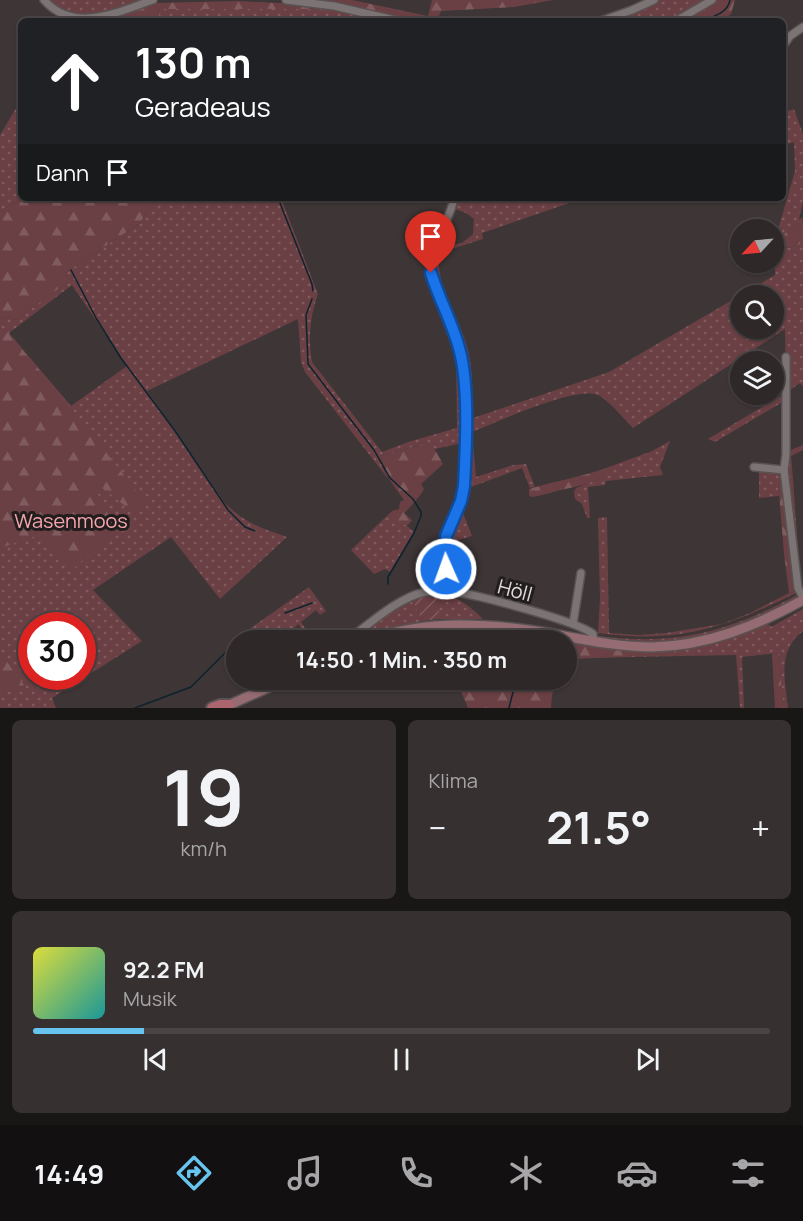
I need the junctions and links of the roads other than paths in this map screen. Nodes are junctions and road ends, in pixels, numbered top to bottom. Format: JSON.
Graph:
{"nodes":[{"id":1,"x":44,"y":0,"type":"edge"},
{"id":2,"x":153,"y":0,"type":"edge"},
{"id":3,"x":286,"y":0,"type":"edge"},
{"id":4,"x":654,"y":0,"type":"edge"},
{"id":5,"x":712,"y":0,"type":"edge"},
{"id":6,"x":386,"y":18,"type":"edge"},
{"id":7,"x":609,"y":18,"type":"edge"},
{"id":8,"x":681,"y":18,"type":"edge"},
{"id":9,"x":803,"y":27,"type":"edge"},
{"id":10,"x":786,"y":42,"type":"edge"},
{"id":11,"x":454,"y":201,"type":"edge"},
{"id":12,"x":786,"y":357,"type":"dead end"},
{"id":13,"x":754,"y":467,"type":"dead end"},
{"id":14,"x":784,"y":470,"type":"junction"},
{"id":15,"x":581,"y":573,"type":"dead end"},
{"id":16,"x":447,"y":591,"type":"junction"},
{"id":17,"x":803,"y":598,"type":"edge"},
{"id":18,"x":573,"y":624,"type":"junction"},
{"id":19,"x":361,"y":630,"type":"edge"},
{"id":20,"x":404,"y":630,"type":"edge"},
{"id":21,"x":525,"y":630,"type":"edge"},
{"id":22,"x":577,"y":638,"type":"edge"},
{"id":23,"x":593,"y":641,"type":"junction"},
{"id":24,"x":263,"y":690,"type":"edge"},
{"id":25,"x":227,"y":706,"type":"edge"},
{"id":26,"x":212,"y":708,"type":"edge"}],
"edges":[{"from":1,"to":2,"type":"street"},
{"from":3,"to":6,"type":"street"},
{"from":4,"to":7,"type":"street"},
{"from":5,"to":8,"type":"street"},
{"from":9,"to":10,"type":"street"},
{"from":11,"to":16,"type":"street"},
{"from":12,"to":14,"type":"street"},
{"from":13,"to":14,"type":"street"},
{"from":14,"to":17,"type":"street"},
{"from":15,"to":18,"type":"street"},
{"from":16,"to":18,"type":"street","name":"Höll"},
{"from":16,"to":19,"type":"street","name":"Höll"},
{"from":17,"to":23,"type":"main road"},
{"from":18,"to":23,"type":"street","name":"Höll"},
{"from":20,"to":21,"type":"main road"},
{"from":22,"to":23,"type":"main road"},
{"from":24,"to":25,"type":"main road"},
{"from":25,"to":26,"type":"main road"}]}
